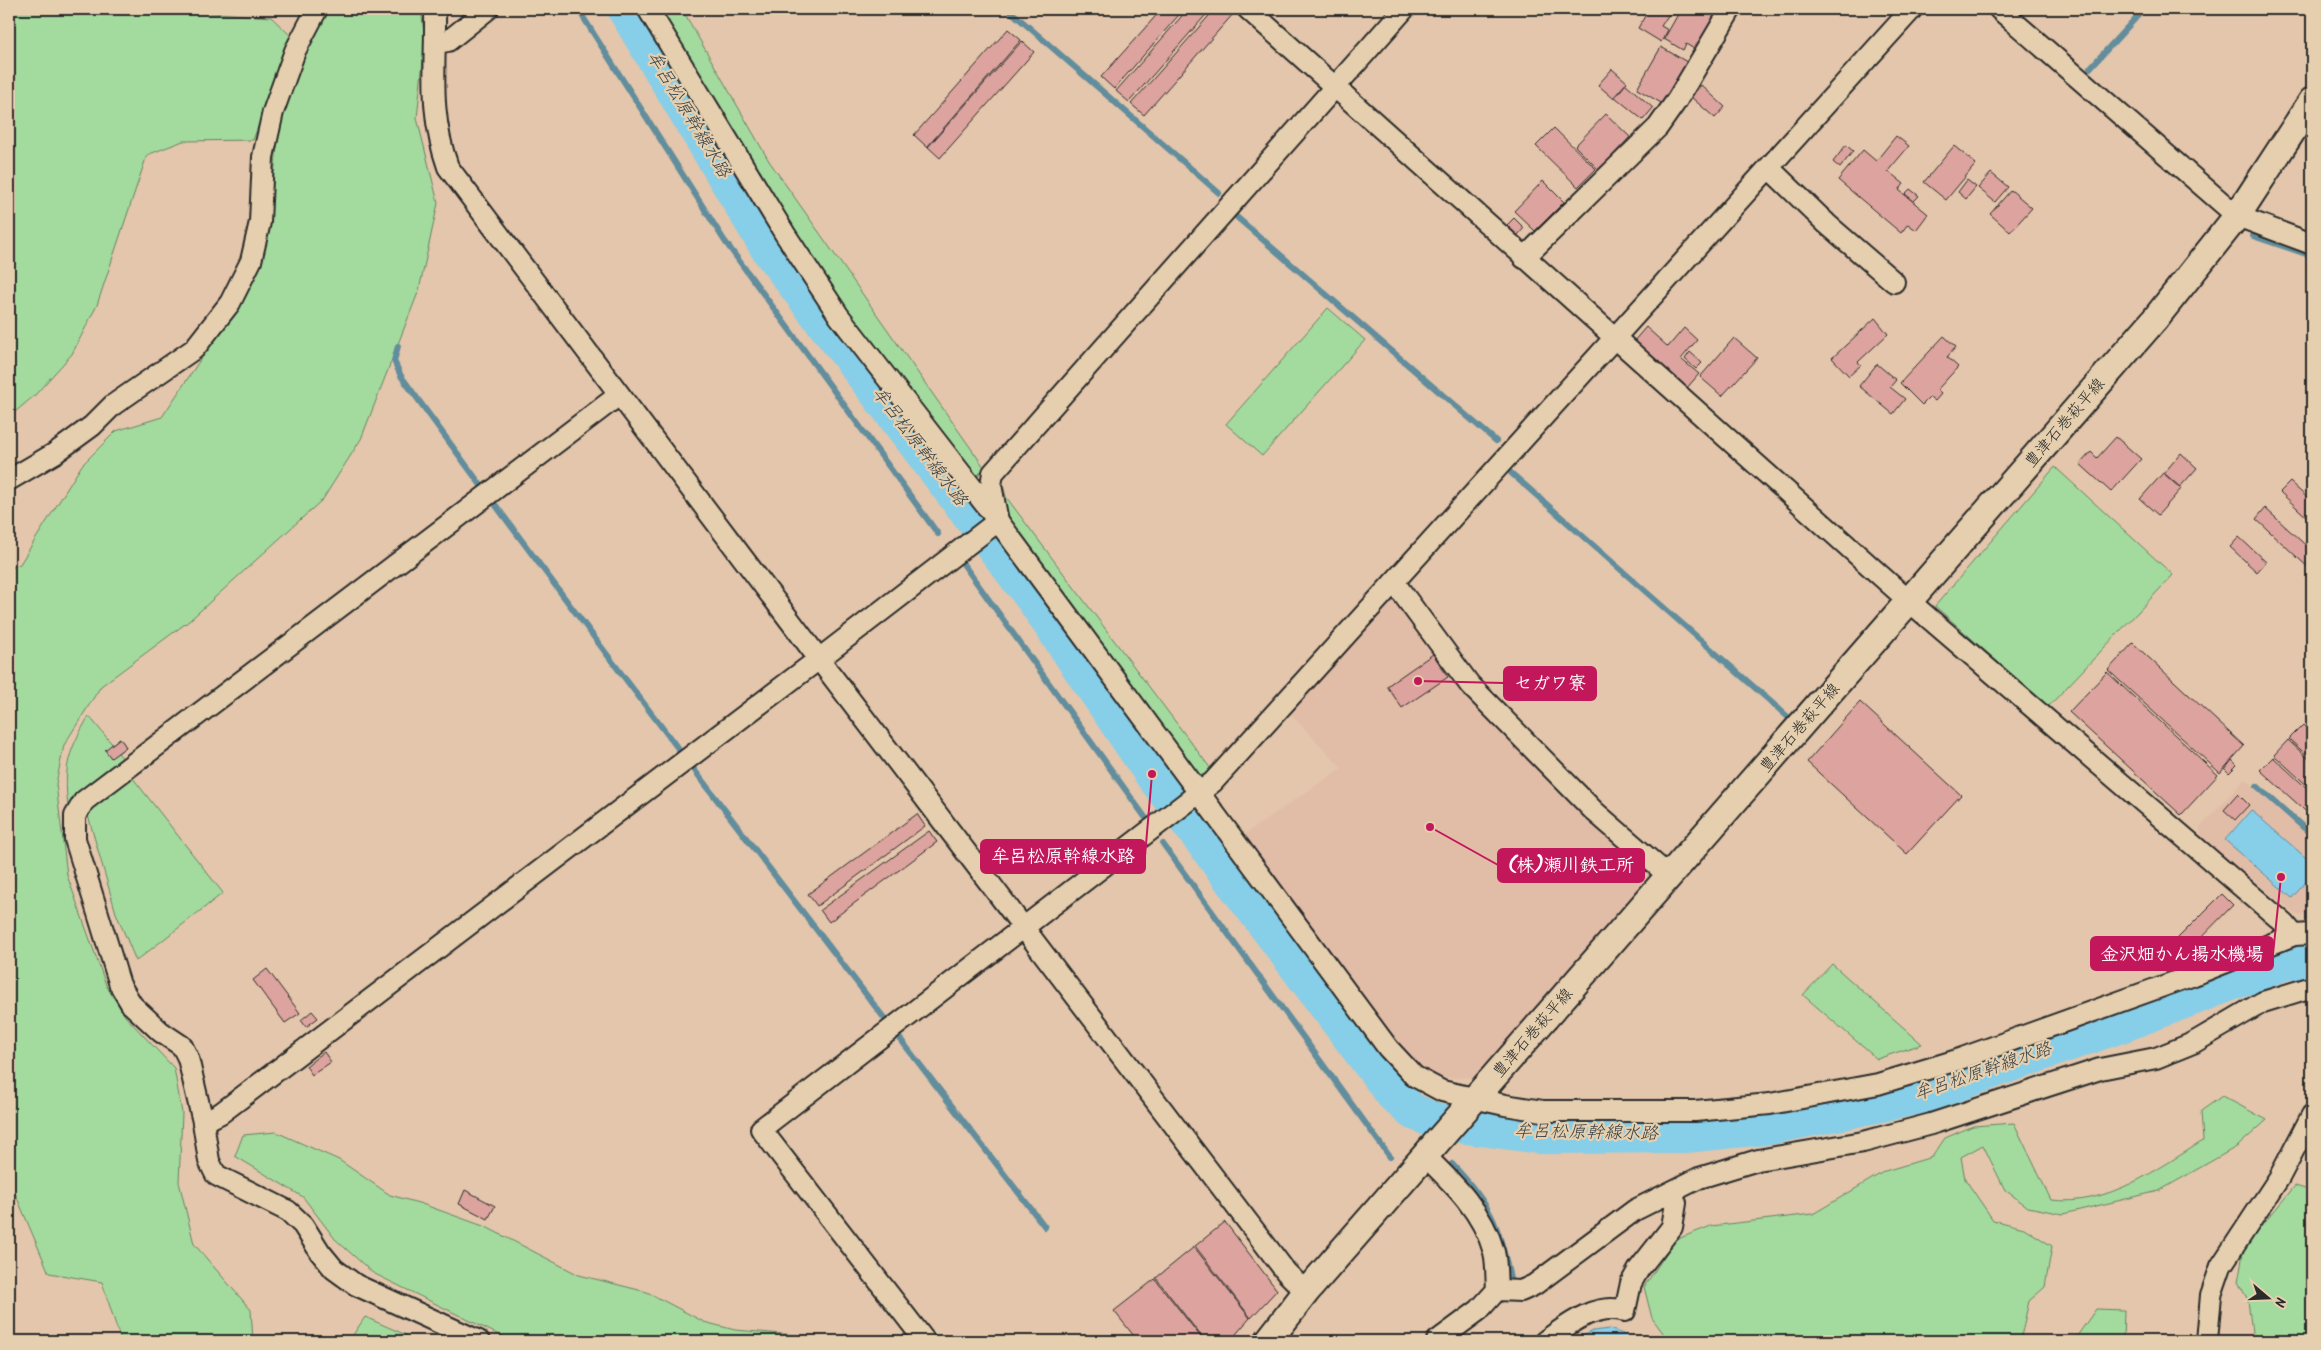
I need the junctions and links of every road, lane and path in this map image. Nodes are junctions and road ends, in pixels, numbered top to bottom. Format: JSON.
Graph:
{"nodes":[{"id":1,"x":317,"y":9,"type":"edge"},
{"id":2,"x":435,"y":9,"type":"edge"},
{"id":3,"x":488,"y":9,"type":"edge"},
{"id":4,"x":648,"y":9,"type":"edge"},
{"id":5,"x":1248,"y":9,"type":"edge"},
{"id":6,"x":1404,"y":9,"type":"edge"},
{"id":7,"x":1731,"y":9,"type":"edge"},
{"id":8,"x":1912,"y":9,"type":"edge"},
{"id":9,"x":1999,"y":9,"type":"edge"},
{"id":10,"x":435,"y":43,"type":"junction"},
{"id":11,"x":1334,"y":86,"type":"junction"},
{"id":12,"x":2312,"y":101,"type":"edge"},
{"id":13,"x":1769,"y":168,"type":"junction"},
{"id":14,"x":2237,"y":216,"type":"junction"},
{"id":15,"x":2312,"y":244,"type":"edge"},
{"id":16,"x":1524,"y":258,"type":"junction"},
{"id":17,"x":1894,"y":282,"type":"dead end"},
{"id":18,"x":1614,"y":338,"type":"junction"},
{"id":19,"x":619,"y":395,"type":"junction"},
{"id":20,"x":9,"y":480,"type":"edge"},
{"id":21,"x":995,"y":523,"type":"junction"},
{"id":22,"x":1394,"y":582,"type":"junction"},
{"id":23,"x":1910,"y":602,"type":"junction"},
{"id":24,"x":819,"y":659,"type":"junction"},
{"id":25,"x":1198,"y":794,"type":"junction"},
{"id":26,"x":1670,"y":877,"type":"junction"},
{"id":27,"x":1025,"y":928,"type":"junction"},
{"id":28,"x":2303,"y":934,"type":"edge"},
{"id":29,"x":2312,"y":987,"type":"edge"},
{"id":30,"x":1471,"y":1104,"type":"junction"},
{"id":31,"x":2312,"y":1115,"type":"edge"},
{"id":32,"x":203,"y":1122,"type":"junction"},
{"id":33,"x":1428,"y":1153,"type":"junction"},
{"id":34,"x":1670,"y":1193,"type":"junction"},
{"id":35,"x":1497,"y":1290,"type":"junction"},
{"id":36,"x":1306,"y":1292,"type":"junction"},
{"id":37,"x":479,"y":1341,"type":"edge"},
{"id":38,"x":925,"y":1341,"type":"edge"},
{"id":39,"x":1268,"y":1341,"type":"edge"},
{"id":40,"x":1437,"y":1341,"type":"edge"},
{"id":41,"x":1545,"y":1341,"type":"edge"},
{"id":42,"x":2207,"y":1341,"type":"edge"}],
"edges":[{"from":1,"to":20,"type":"street"},
{"from":2,"to":10,"type":"street"},
{"from":3,"to":10,"type":"street"},
{"from":4,"to":21,"type":"street"},
{"from":5,"to":11,"type":"street"},
{"from":6,"to":11,"type":"street"},
{"from":7,"to":16,"type":"street"},
{"from":8,"to":13,"type":"street"},
{"from":9,"to":14,"type":"street"},
{"from":10,"to":19,"type":"street"},
{"from":11,"to":16,"type":"street"},
{"from":11,"to":21,"type":"street"},
{"from":12,"to":14,"type":"main road","name":"豊津石巻萩平線"},
{"from":13,"to":17,"type":"street"},
{"from":13,"to":18,"type":"street"},
{"from":14,"to":15,"type":"street"},
{"from":14,"to":23,"type":"main road","name":"豊津石巻萩平線"},
{"from":16,"to":18,"type":"street"},
{"from":18,"to":22,"type":"street"},
{"from":18,"to":23,"type":"street"},
{"from":19,"to":24,"type":"street"},
{"from":19,"to":32,"type":"street"},
{"from":21,"to":24,"type":"street"},
{"from":21,"to":25,"type":"street"},
{"from":22,"to":25,"type":"street"},
{"from":22,"to":26,"type":"street"},
{"from":23,"to":26,"type":"main road","name":"豊津石巻萩平線"},
{"from":23,"to":28,"type":"street"},
{"from":24,"to":27,"type":"street"},
{"from":24,"to":32,"type":"street"},
{"from":25,"to":27,"type":"street"},
{"from":25,"to":30,"type":"street"},
{"from":26,"to":30,"type":"main road","name":"豊津石巻萩平線"},
{"from":27,"to":36,"type":"street"},
{"from":27,"to":38,"type":"street"},
{"from":28,"to":30,"type":"street"},
{"from":29,"to":34,"type":"street"},
{"from":30,"to":33,"type":"main road","name":"豊津石巻萩平線"},
{"from":31,"to":42,"type":"street"},
{"from":32,"to":37,"type":"street"},
{"from":33,"to":35,"type":"street"},
{"from":33,"to":36,"type":"main road","name":"豊津石巻萩平線"},
{"from":34,"to":35,"type":"street"},
{"from":34,"to":41,"type":"street"},
{"from":35,"to":40,"type":"street"},
{"from":36,"to":39,"type":"main road","name":"豊津石巻萩平線"}]}
